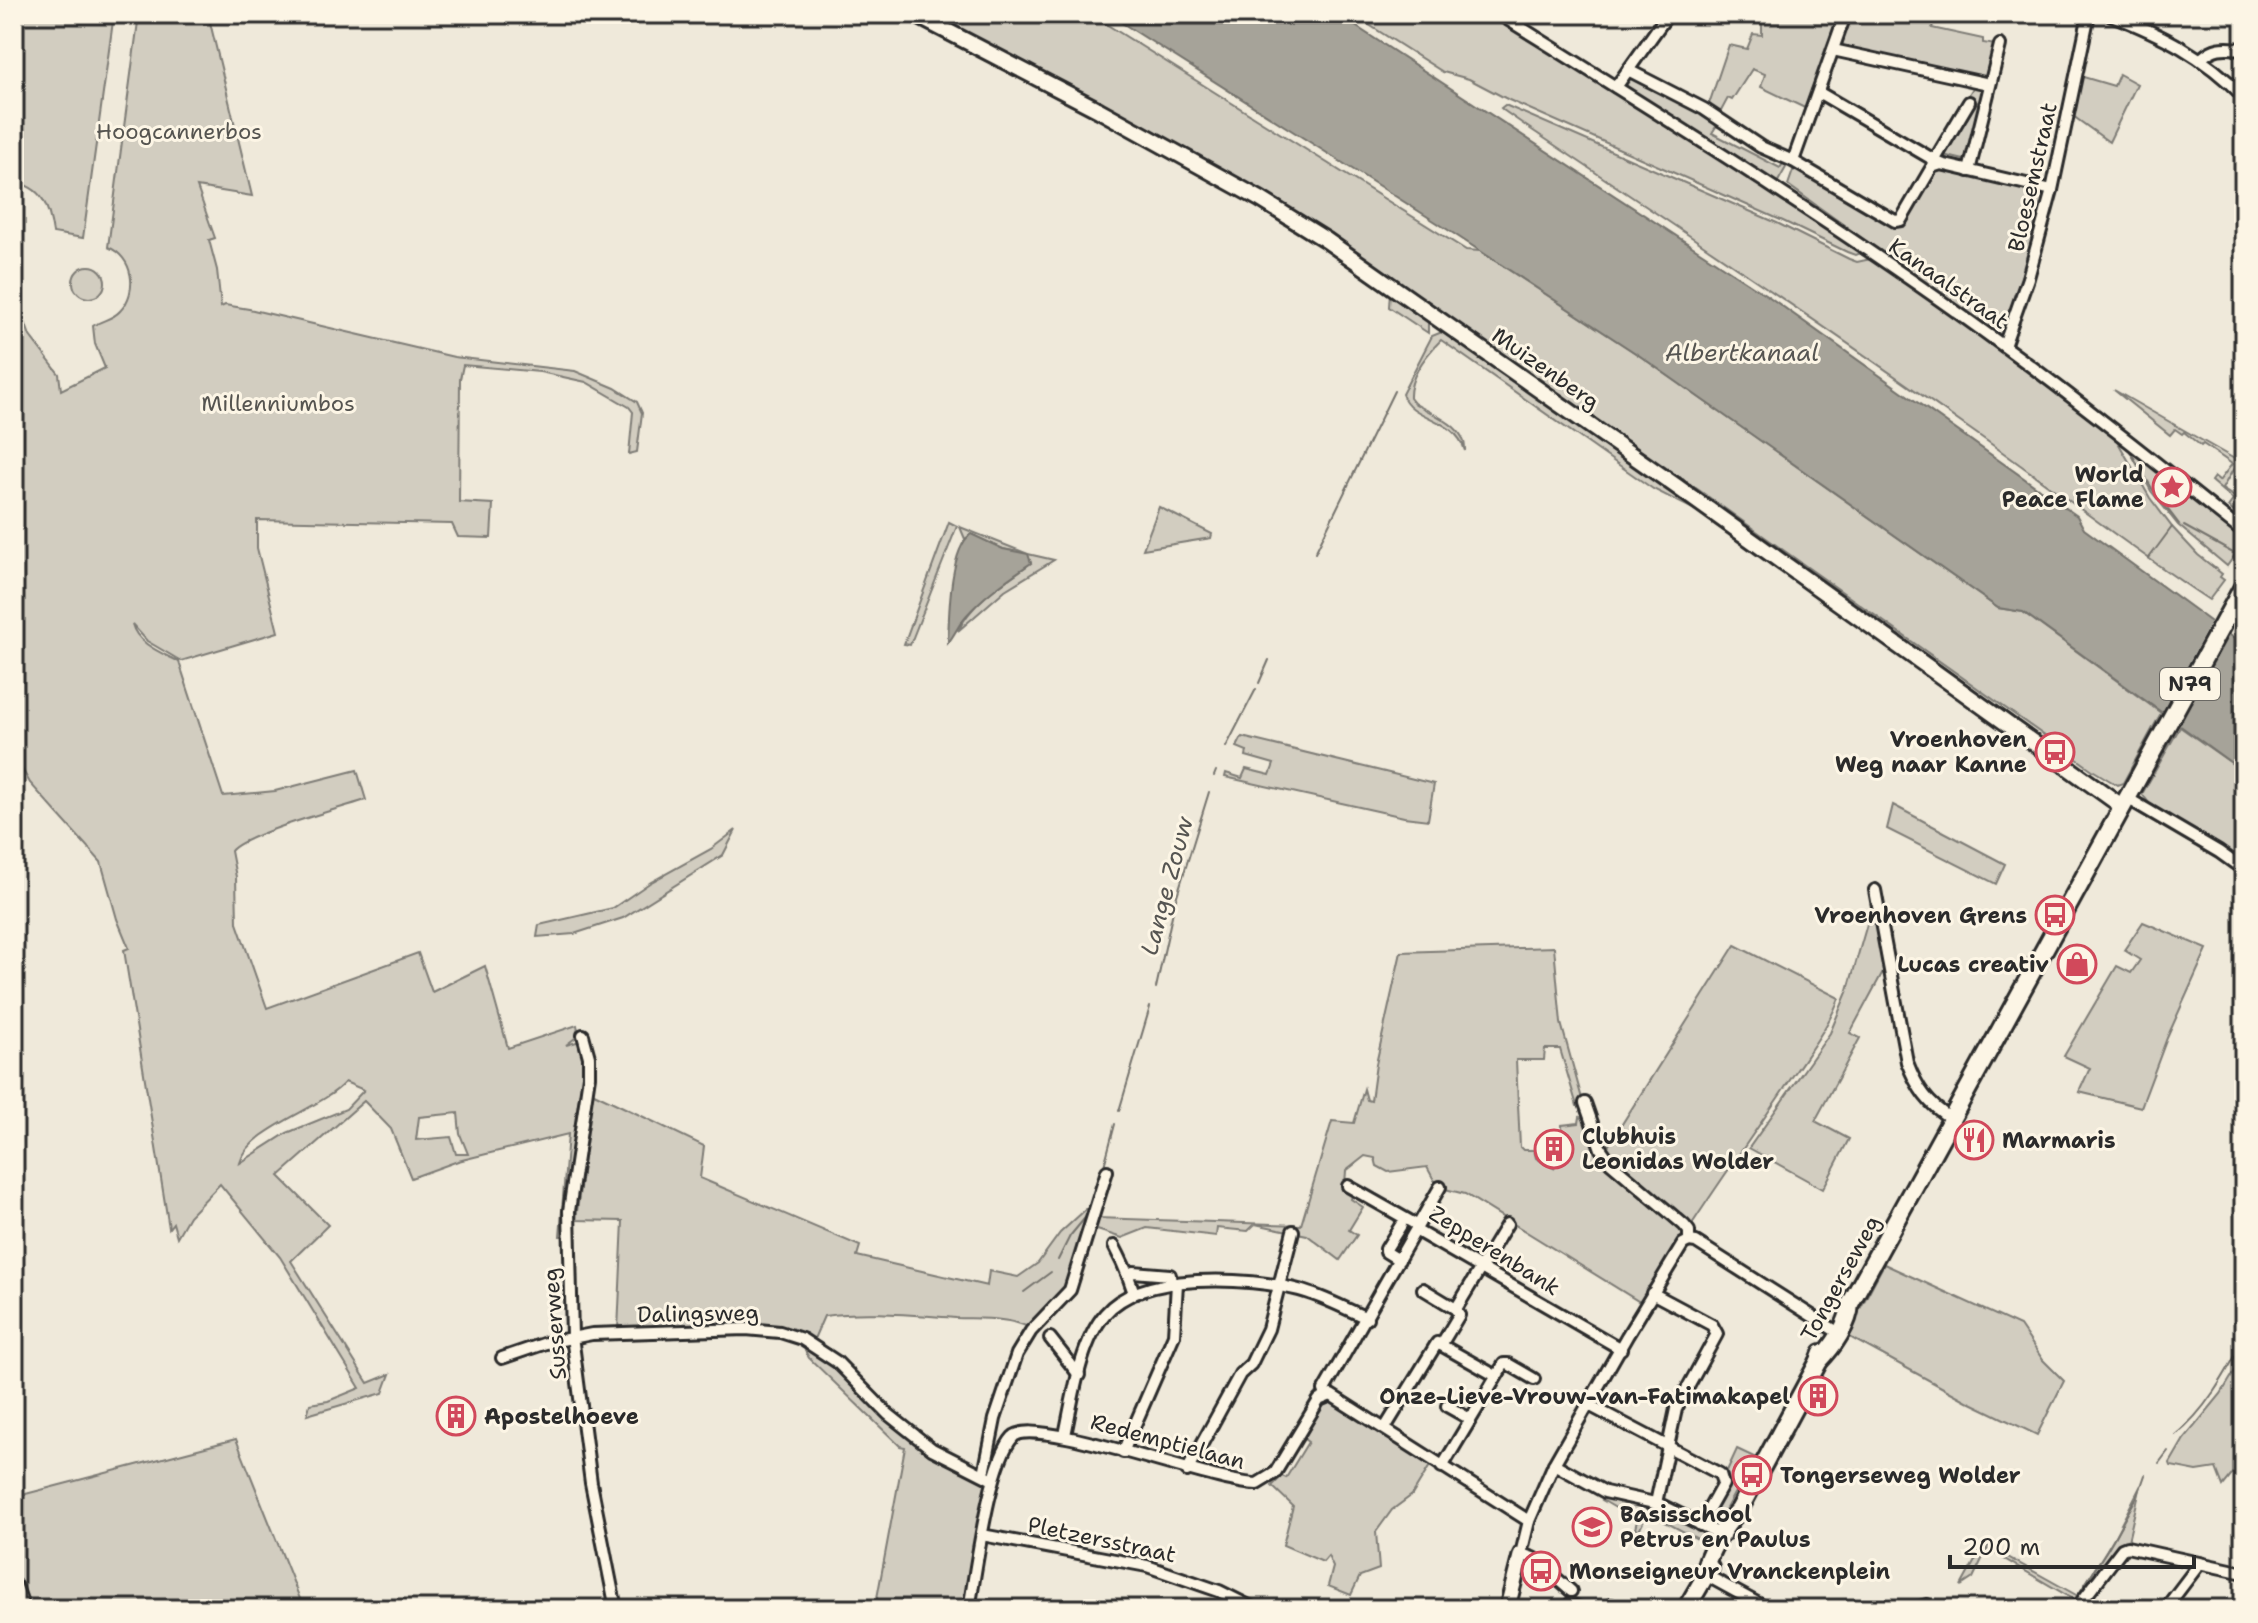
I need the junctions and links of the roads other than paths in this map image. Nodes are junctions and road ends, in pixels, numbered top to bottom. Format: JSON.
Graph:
{"nodes":[{"id":1,"x":914,"y":14,"type":"edge"},
{"id":2,"x":1499,"y":14,"type":"edge"},
{"id":3,"x":1668,"y":14,"type":"edge"},
{"id":4,"x":2089,"y":14,"type":"edge"},
{"id":5,"x":2109,"y":14,"type":"edge"},
{"id":6,"x":1843,"y":21,"type":"dead end"},
{"id":7,"x":2000,"y":45,"type":"dead end"},
{"id":8,"x":2244,"y":49,"type":"edge"},
{"id":9,"x":1833,"y":50,"type":"junction"},
{"id":10,"x":2202,"y":58,"type":"junction"},
{"id":11,"x":1628,"y":70,"type":"junction"},
{"id":12,"x":1989,"y":84,"type":"junction"},
{"id":13,"x":1616,"y":87,"type":"junction"},
{"id":14,"x":1818,"y":92,"type":"junction"},
{"id":15,"x":2244,"y":97,"type":"edge"},
{"id":16,"x":1969,"y":102,"type":"dead end"},
{"id":17,"x":1793,"y":161,"type":"junction"},
{"id":18,"x":1937,"y":162,"type":"junction"},
{"id":19,"x":1969,"y":171,"type":"junction"},
{"id":20,"x":2052,"y":190,"type":"junction"},
{"id":21,"x":2004,"y":346,"type":"junction"},
{"id":22,"x":2244,"y":533,"type":"edge"},
{"id":23,"x":2244,"y":585,"type":"edge"},
{"id":24,"x":2129,"y":796,"type":"junction"},
{"id":25,"x":2244,"y":870,"type":"edge"},
{"id":26,"x":1875,"y":890,"type":"dead end"},
{"id":27,"x":583,"y":1035,"type":"dead end"},
{"id":28,"x":1585,"y":1103,"type":"dead end"},
{"id":29,"x":1952,"y":1119,"type":"junction"},
{"id":30,"x":1107,"y":1171,"type":"dead end"},
{"id":31,"x":1348,"y":1186,"type":"dead end"},
{"id":32,"x":1440,"y":1187,"type":"dead end"},
{"id":33,"x":1507,"y":1224,"type":"dead end"},
{"id":34,"x":1401,"y":1225,"type":"dead end"},
{"id":35,"x":1293,"y":1231,"type":"dead end"},
{"id":36,"x":1417,"y":1231,"type":"junction"},
{"id":37,"x":1689,"y":1241,"type":"junction"},
{"id":38,"x":1114,"y":1246,"type":"dead end"},
{"id":39,"x":1399,"y":1260,"type":"junction"},
{"id":40,"x":1481,"y":1268,"type":"junction"},
{"id":41,"x":1128,"y":1276,"type":"junction"},
{"id":42,"x":1174,"y":1283,"type":"junction"},
{"id":43,"x":1281,"y":1286,"type":"junction"},
{"id":44,"x":1423,"y":1289,"type":"dead end"},
{"id":45,"x":1134,"y":1293,"type":"junction"},
{"id":46,"x":1652,"y":1293,"type":"junction"},
{"id":47,"x":1456,"y":1309,"type":"junction"},
{"id":48,"x":1367,"y":1318,"type":"junction"},
{"id":49,"x":1836,"y":1331,"type":"junction"},
{"id":50,"x":572,"y":1336,"type":"junction"},
{"id":51,"x":1050,"y":1338,"type":"dead end"},
{"id":52,"x":1441,"y":1345,"type":"junction"},
{"id":53,"x":1621,"y":1349,"type":"junction"},
{"id":54,"x":502,"y":1358,"type":"dead end"},
{"id":55,"x":1079,"y":1375,"type":"junction"},
{"id":56,"x":1496,"y":1376,"type":"junction"},
{"id":57,"x":1534,"y":1379,"type":"dead end"},
{"id":58,"x":1326,"y":1396,"type":"junction"},
{"id":59,"x":1587,"y":1404,"type":"junction"},
{"id":60,"x":1447,"y":1406,"type":"dead end"},
{"id":61,"x":1470,"y":1419,"type":"junction"},
{"id":62,"x":1385,"y":1428,"type":"junction"},
{"id":63,"x":1065,"y":1435,"type":"junction"},
{"id":64,"x":1667,"y":1446,"type":"junction"},
{"id":65,"x":1123,"y":1452,"type":"junction"},
{"id":66,"x":1554,"y":1464,"type":"junction"},
{"id":67,"x":1442,"y":1467,"type":"junction"},
{"id":68,"x":1187,"y":1471,"type":"junction"},
{"id":69,"x":988,"y":1477,"type":"junction"},
{"id":70,"x":1656,"y":1503,"type":"junction"},
{"id":71,"x":1529,"y":1521,"type":"junction"},
{"id":72,"x":1700,"y":1525,"type":"junction"},
{"id":73,"x":982,"y":1535,"type":"junction"},
{"id":74,"x":1724,"y":1536,"type":"junction"},
{"id":75,"x":1521,"y":1554,"type":"junction"},
{"id":76,"x":2200,"y":1563,"type":"junction"},
{"id":77,"x":2244,"y":1573,"type":"edge"},
{"id":78,"x":1704,"y":1574,"type":"junction"},
{"id":79,"x":14,"y":1587,"type":"edge"},
{"id":80,"x":1571,"y":1591,"type":"dead end"},
{"id":81,"x":1570,"y":1604,"type":"dead end"},
{"id":82,"x":1747,"y":1605,"type":"edge"},
{"id":83,"x":1927,"y":1605,"type":"dead end"},
{"id":84,"x":22,"y":1609,"type":"edge"},
{"id":85,"x":616,"y":1609,"type":"edge"},
{"id":86,"x":969,"y":1609,"type":"edge"},
{"id":87,"x":1255,"y":1609,"type":"edge"},
{"id":88,"x":1507,"y":1609,"type":"edge"},
{"id":89,"x":1582,"y":1609,"type":"edge"},
{"id":90,"x":1686,"y":1609,"type":"edge"},
{"id":91,"x":1768,"y":1609,"type":"edge"},
{"id":92,"x":1912,"y":1609,"type":"edge"},
{"id":93,"x":2076,"y":1609,"type":"edge"},
{"id":94,"x":2165,"y":1609,"type":"edge"}],
"edges":[{"from":1,"to":24,"type":"street","name":"Muizenberg"},
{"from":2,"to":13,"type":"street","name":"Kanaalstraat"},
{"from":3,"to":11,"type":"street"},
{"from":4,"to":20,"type":"street","name":"Bloesemstraat"},
{"from":5,"to":10,"type":"street"},
{"from":6,"to":9,"type":"street"},
{"from":7,"to":12,"type":"street"},
{"from":8,"to":10,"type":"street"},
{"from":9,"to":12,"type":"street"},
{"from":9,"to":14,"type":"street"},
{"from":10,"to":15,"type":"street"},
{"from":11,"to":13,"type":"street"},
{"from":11,"to":17,"type":"street","name":"Kanaalstraat"},
{"from":12,"to":19,"type":"street"},
{"from":13,"to":21,"type":"street","name":"Kanaalstraat"},
{"from":14,"to":17,"type":"street"},
{"from":14,"to":18,"type":"street"},
{"from":16,"to":18,"type":"street"},
{"from":17,"to":18,"type":"street","name":"Kanaalstraat"},
{"from":18,"to":19,"type":"street"},
{"from":19,"to":20,"type":"street"},
{"from":20,"to":21,"type":"street","name":"Bloesemstraat"},
{"from":21,"to":22,"type":"street","name":"Kanaalstraat"},
{"from":23,"to":24,"type":"main road","number":"N79"},
{"from":24,"to":25,"type":"street"},
{"from":24,"to":29,"type":"main road","number":"N79"},
{"from":26,"to":29,"type":"street"},
{"from":27,"to":50,"type":"street","name":"Susserweg"},
{"from":28,"to":37,"type":"street"},
{"from":29,"to":49,"type":"main road","name":"Tongerseweg","number":"N79"},
{"from":30,"to":69,"type":"street"},
{"from":31,"to":36,"type":"street","name":"Zepperenbank"},
{"from":32,"to":36,"type":"street","name":"Redemptielaan"},
{"from":33,"to":40,"type":"street"},
{"from":34,"to":39,"type":"street"},
{"from":35,"to":43,"type":"street"},
{"from":36,"to":39,"type":"street","name":"Redemptielaan"},
{"from":36,"to":40,"type":"street","name":"Zepperenbank"},
{"from":37,"to":46,"type":"street"},
{"from":37,"to":49,"type":"street"},
{"from":38,"to":41,"type":"street"},
{"from":39,"to":48,"type":"street","name":"Redemptielaan"},
{"from":40,"to":47,"type":"street"},
{"from":40,"to":53,"type":"street","name":"Zepperenbank"},
{"from":41,"to":42,"type":"street"},
{"from":41,"to":45,"type":"street"},
{"from":42,"to":43,"type":"street"},
{"from":42,"to":45,"type":"street"},
{"from":42,"to":65,"type":"street"},
{"from":43,"to":48,"type":"street"},
{"from":43,"to":68,"type":"street"},
{"from":44,"to":47,"type":"street"},
{"from":45,"to":55,"type":"street"},
{"from":46,"to":53,"type":"street"},
{"from":46,"to":64,"type":"street"},
{"from":47,"to":52,"type":"street"},
{"from":48,"to":58,"type":"street","name":"Redemptielaan"},
{"from":49,"to":74,"type":"main road","name":"Tongerseweg"},
{"from":50,"to":54,"type":"street","name":"Dalingsweg"},
{"from":50,"to":69,"type":"street","name":"Dalingsweg"},
{"from":50,"to":85,"type":"street","name":"Susserweg"},
{"from":51,"to":55,"type":"street"},
{"from":52,"to":56,"type":"street"},
{"from":52,"to":62,"type":"street"},
{"from":53,"to":59,"type":"street"},
{"from":55,"to":63,"type":"street"},
{"from":56,"to":57,"type":"street"},
{"from":56,"to":61,"type":"street"},
{"from":58,"to":62,"type":"street"},
{"from":58,"to":68,"type":"street","name":"Redemptielaan"},
{"from":59,"to":64,"type":"street"},
{"from":59,"to":66,"type":"street"},
{"from":60,"to":61,"type":"street"},
{"from":61,"to":67,"type":"street"},
{"from":62,"to":67,"type":"street"},
{"from":63,"to":65,"type":"street","name":"Redemptielaan"},
{"from":63,"to":69,"type":"street","name":"Redemptielaan"},
{"from":64,"to":70,"type":"street"},
{"from":64,"to":72,"type":"street"},
{"from":65,"to":68,"type":"street","name":"Redemptielaan"},
{"from":66,"to":70,"type":"street"},
{"from":66,"to":71,"type":"street"},
{"from":67,"to":71,"type":"street"},
{"from":69,"to":73,"type":"street","name":"Redemptielaan"},
{"from":70,"to":72,"type":"street"},
{"from":71,"to":75,"type":"street"},
{"from":72,"to":74,"type":"street"},
{"from":73,"to":86,"type":"street","name":"Redemptielaan"},
{"from":73,"to":87,"type":"street","name":"Pletzersstraat"},
{"from":74,"to":78,"type":"main road","name":"Tongerseweg"},
{"from":75,"to":80,"type":"street"},
{"from":75,"to":88,"type":"street"},
{"from":76,"to":77,"type":"street"},
{"from":76,"to":93,"type":"street"},
{"from":76,"to":94,"type":"street"},
{"from":78,"to":82,"type":"street"},
{"from":78,"to":90,"type":"main road","name":"Tongerseweg"},
{"from":79,"to":84,"type":"street"},
{"from":81,"to":89,"type":"street"},
{"from":82,"to":91,"type":"street"},
{"from":83,"to":92,"type":"street"}]}
